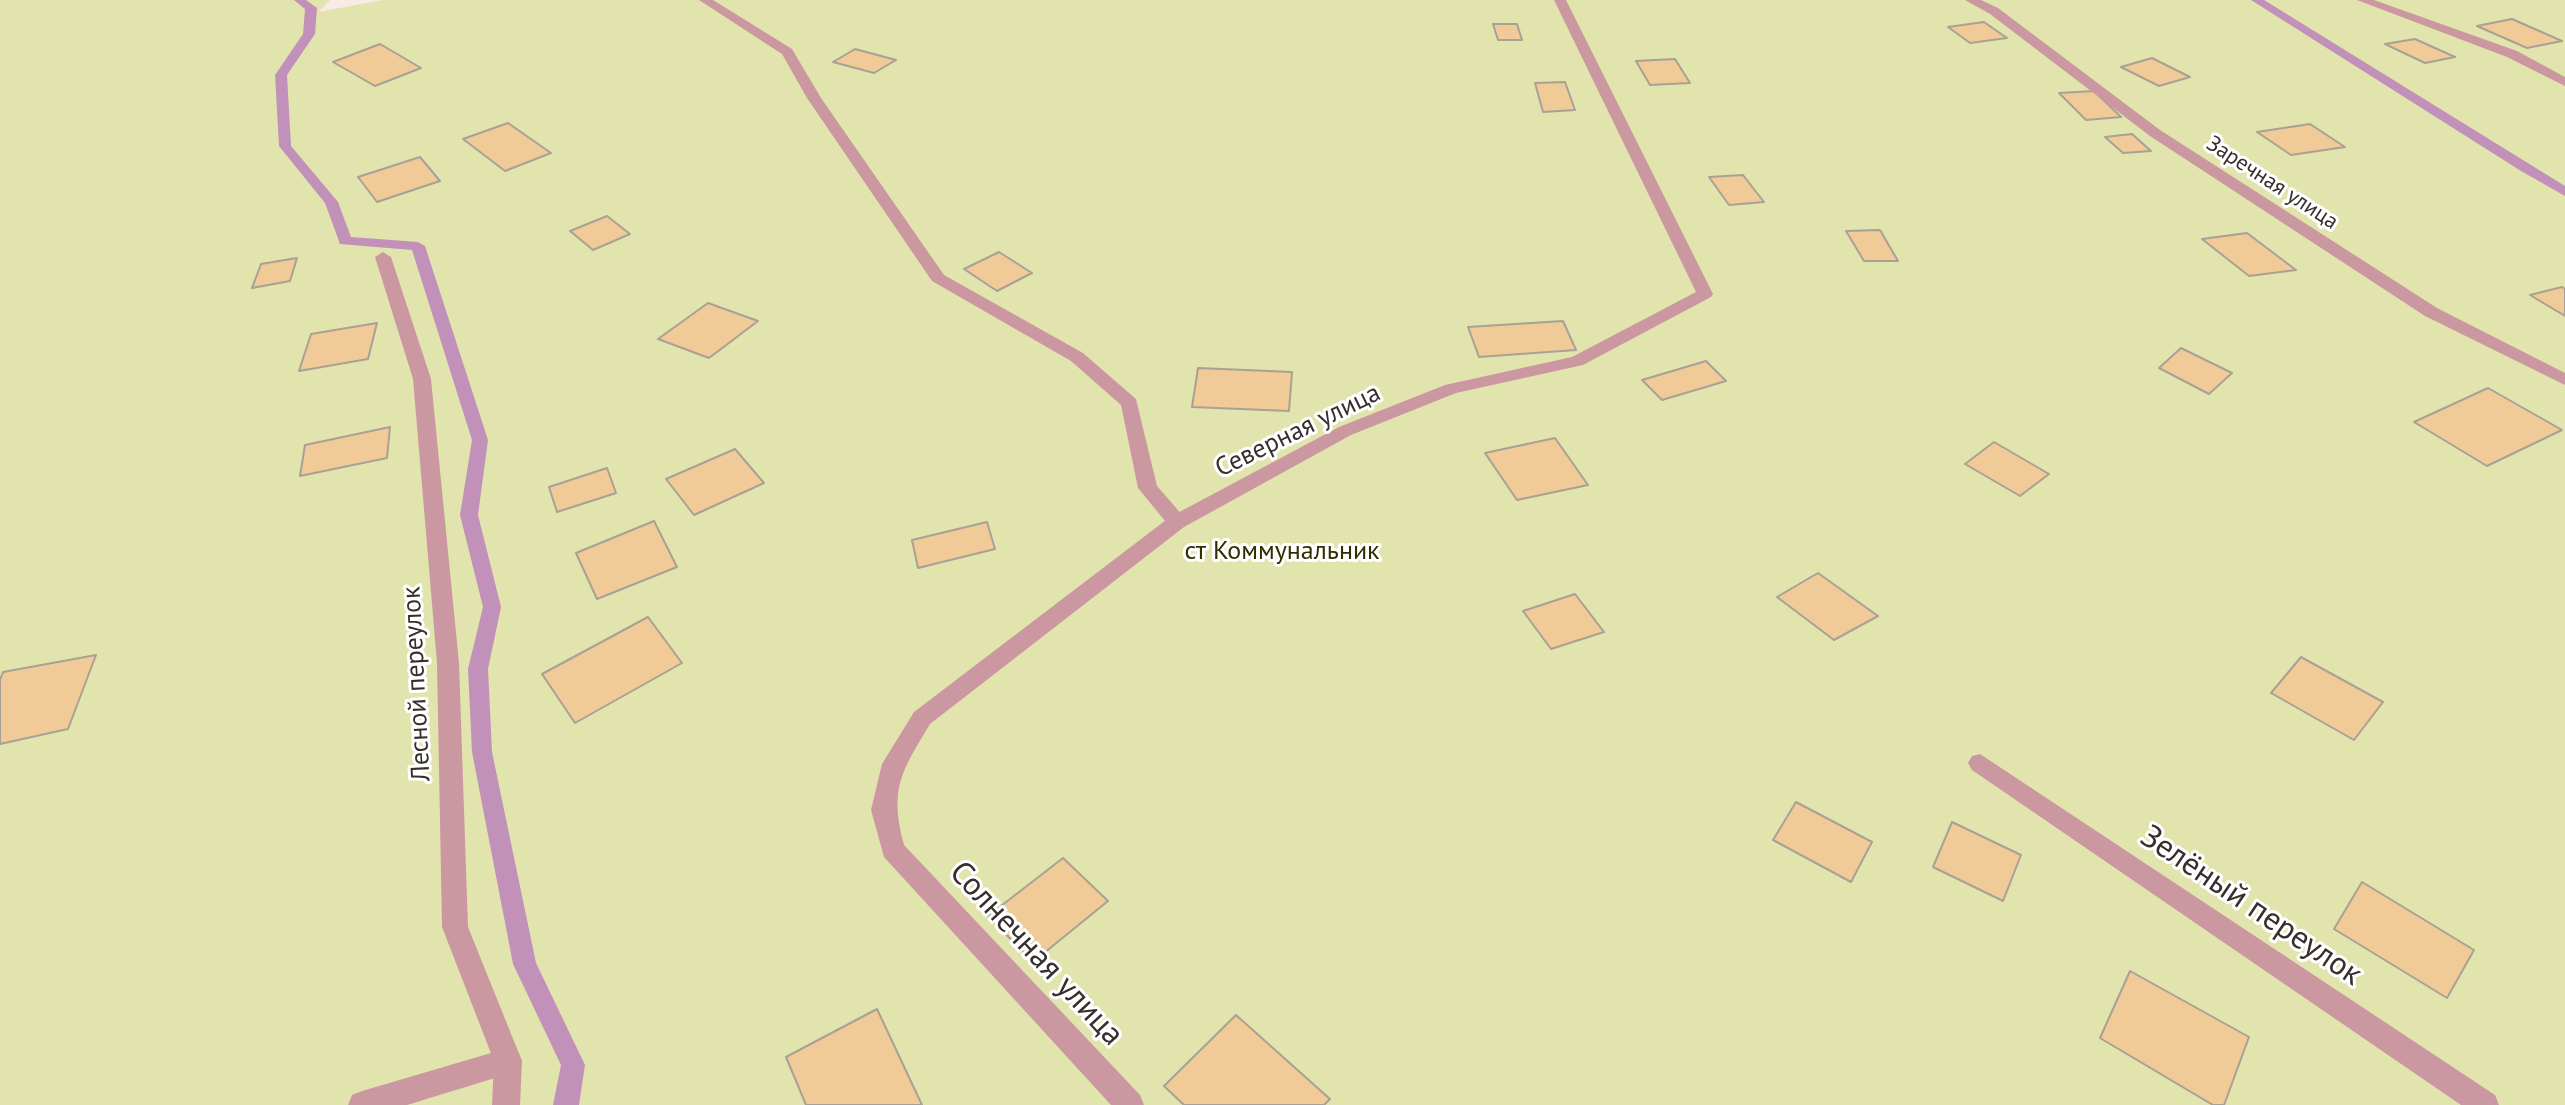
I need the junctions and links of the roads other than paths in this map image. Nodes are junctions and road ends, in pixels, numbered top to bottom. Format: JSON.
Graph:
{"nodes":[{"id":1,"x":705,"y":0,"type":"edge"},
{"id":2,"x":1560,"y":0,"type":"edge"},
{"id":3,"x":1971,"y":0,"type":"edge"},
{"id":4,"x":2363,"y":0,"type":"edge"},
{"id":5,"x":2565,"y":82,"type":"edge"},
{"id":6,"x":383,"y":257,"type":"dead end"},
{"id":7,"x":2565,"y":380,"type":"edge"},
{"id":8,"x":1177,"y":522,"type":"junction"},
{"id":9,"x":1980,"y":763,"type":"dead end"},
{"id":10,"x":893,"y":850,"type":"joint"},
{"id":11,"x":508,"y":1061,"type":"junction"},
{"id":12,"x":362,"y":1105,"type":"edge"},
{"id":13,"x":506,"y":1105,"type":"edge"},
{"id":14,"x":1130,"y":1105,"type":"edge"},
{"id":15,"x":2485,"y":1105,"type":"edge"}],
"edges":[{"from":1,"to":8,"type":"street"},
{"from":2,"to":8,"type":"street","name":"Северная улица"},
{"from":3,"to":7,"type":"street","name":"Заречная улица"},
{"from":4,"to":5,"type":"street"},
{"from":6,"to":11,"type":"street","name":"Лесной переулок"},
{"from":8,"to":10,"type":"street","name":"Северная улица"},
{"from":9,"to":15,"type":"street","name":"Зелёный переулок"},
{"from":10,"to":14,"type":"street","name":"Солнечная улица"},
{"from":11,"to":12,"type":"street"},
{"from":11,"to":13,"type":"street","name":"Лесной переулок"}]}
